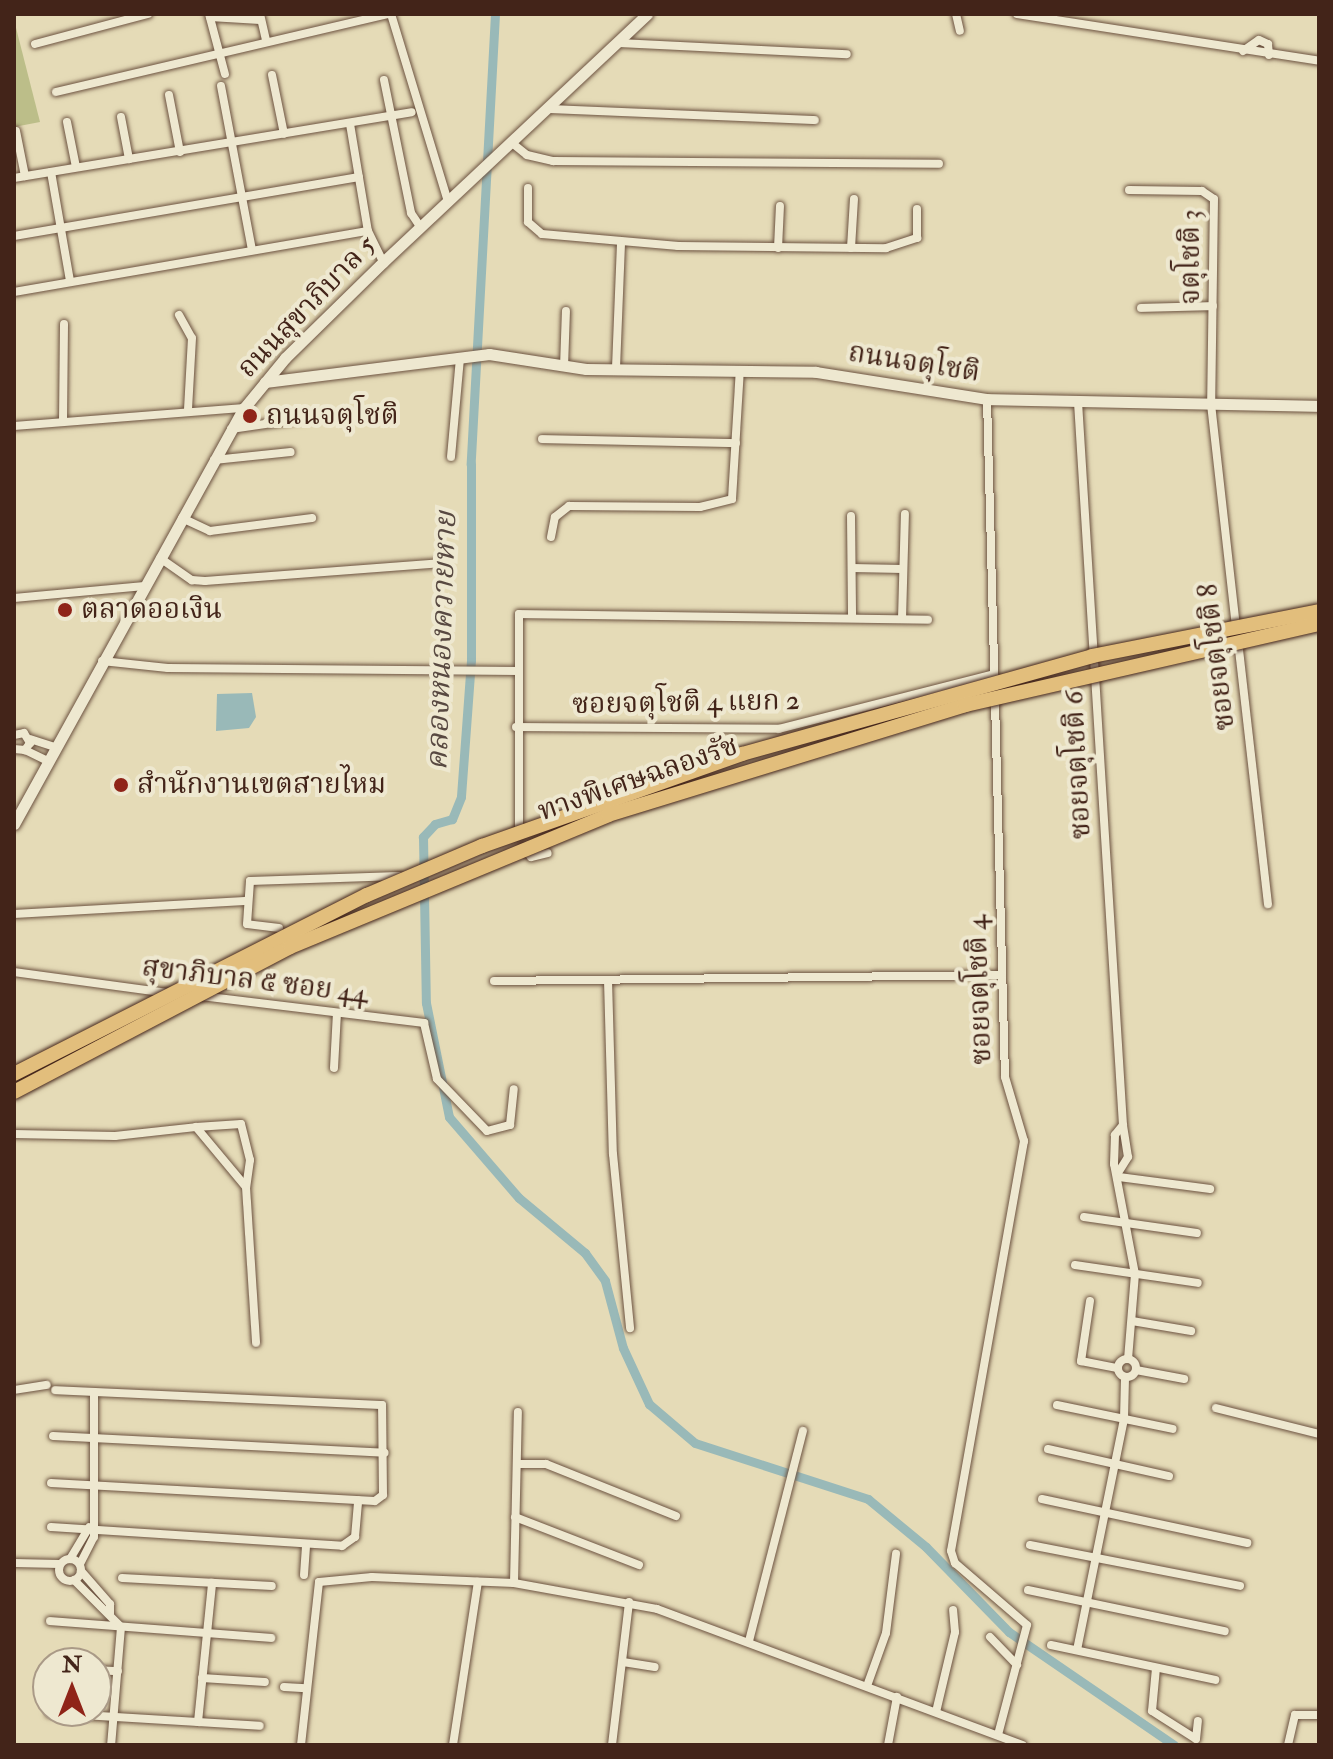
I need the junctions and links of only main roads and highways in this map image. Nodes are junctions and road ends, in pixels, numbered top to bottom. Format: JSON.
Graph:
{"nodes":[{"id":1,"x":1319,"y":611,"type":"edge"},
{"id":2,"x":1319,"y":624,"type":"edge"},
{"id":3,"x":14,"y":1074,"type":"edge"},
{"id":4,"x":14,"y":1092,"type":"edge"}],
"edges":[{"from":1,"to":3,"type":"highway","name":"ทางพิเศษฉลองรัช","bridge":true},
{"from":2,"to":4,"type":"highway","name":"ทางพิเศษฉลองรัช","bridge":true}]}
